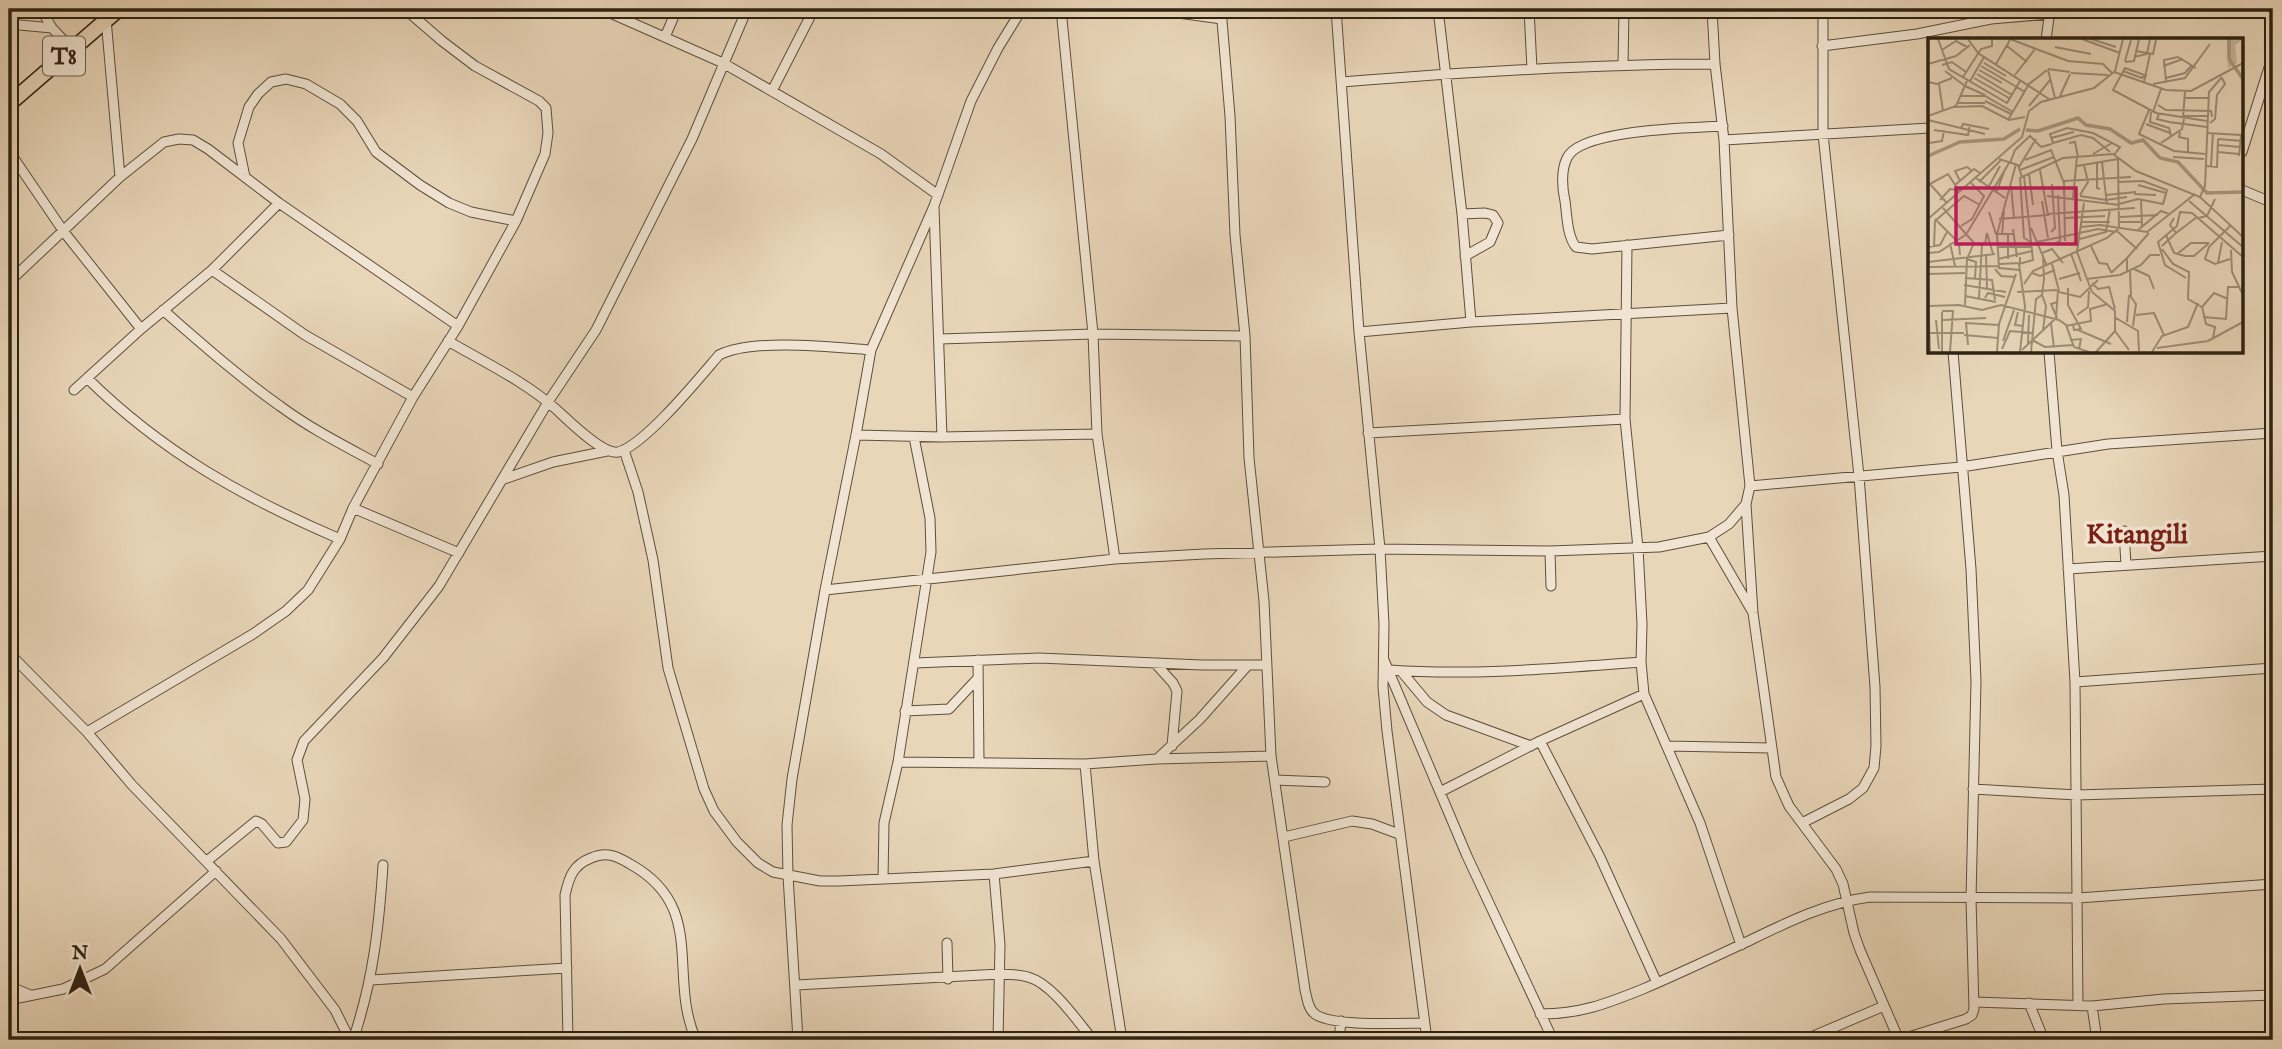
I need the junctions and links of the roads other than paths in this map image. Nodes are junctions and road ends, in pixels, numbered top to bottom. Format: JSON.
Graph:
{"nodes":[{"id":1,"x":41,"y":9,"type":"edge"},
{"id":2,"x":119,"y":9,"type":"edge"},
{"id":3,"x":405,"y":9,"type":"edge"},
{"id":4,"x":604,"y":9,"type":"edge"},
{"id":5,"x":677,"y":9,"type":"edge"},
{"id":6,"x":747,"y":9,"type":"edge"},
{"id":7,"x":814,"y":9,"type":"edge"},
{"id":8,"x":1021,"y":9,"type":"edge"},
{"id":9,"x":1061,"y":9,"type":"edge"},
{"id":10,"x":1150,"y":9,"type":"edge"},
{"id":11,"x":1221,"y":9,"type":"edge"},
{"id":12,"x":1336,"y":9,"type":"edge"},
{"id":13,"x":1438,"y":9,"type":"edge"},
{"id":14,"x":1529,"y":9,"type":"edge"},
{"id":15,"x":1624,"y":9,"type":"edge"},
{"id":16,"x":1712,"y":9,"type":"edge"},
{"id":17,"x":1823,"y":9,"type":"edge"},
{"id":18,"x":2050,"y":12,"type":"edge"},
{"id":19,"x":106,"y":19,"type":"junction"},
{"id":20,"x":1222,"y":19,"type":"junction"},
{"id":21,"x":9,"y":24,"type":"edge"},
{"id":22,"x":52,"y":29,"type":"junction"},
{"id":23,"x":664,"y":37,"type":"junction"},
{"id":24,"x":2046,"y":38,"type":"edge"},
{"id":25,"x":1822,"y":46,"type":"junction"},
{"id":26,"x":72,"y":49,"type":"junction"},
{"id":27,"x":2273,"y":55,"type":"edge"},
{"id":28,"x":723,"y":63,"type":"junction"},
{"id":29,"x":1623,"y":64,"type":"junction"},
{"id":30,"x":1716,"y":64,"type":"junction"},
{"id":31,"x":1532,"y":69,"type":"junction"},
{"id":32,"x":1445,"y":74,"type":"junction"},
{"id":33,"x":1342,"y":82,"type":"junction"},
{"id":34,"x":772,"y":91,"type":"junction"},
{"id":35,"x":9,"y":104,"type":"edge"},
{"id":36,"x":1723,"y":126,"type":"junction"},
{"id":37,"x":1928,"y":128,"type":"edge"},
{"id":38,"x":1823,"y":134,"type":"junction"},
{"id":39,"x":1724,"y":140,"type":"junction"},
{"id":40,"x":2244,"y":146,"type":"edge"},
{"id":41,"x":9,"y":150,"type":"edge"},
{"id":42,"x":120,"y":177,"type":"junction"},
{"id":43,"x":246,"y":177,"type":"junction"},
{"id":44,"x":2244,"y":191,"type":"edge"},
{"id":45,"x":938,"y":195,"type":"junction"},
{"id":46,"x":279,"y":203,"type":"junction"},
{"id":47,"x":2273,"y":203,"type":"edge"},
{"id":48,"x":934,"y":206,"type":"junction"},
{"id":49,"x":1462,"y":214,"type":"junction"},
{"id":50,"x":516,"y":221,"type":"junction"},
{"id":51,"x":64,"y":232,"type":"junction"},
{"id":52,"x":1728,"y":235,"type":"junction"},
{"id":53,"x":1628,"y":245,"type":"junction"},
{"id":54,"x":1465,"y":256,"type":"junction"},
{"id":55,"x":212,"y":270,"type":"junction"},
{"id":56,"x":9,"y":282,"type":"edge"},
{"id":57,"x":1732,"y":308,"type":"junction"},
{"id":58,"x":163,"y":310,"type":"junction"},
{"id":59,"x":1625,"y":315,"type":"junction"},
{"id":60,"x":1471,"y":322,"type":"junction"},
{"id":61,"x":458,"y":326,"type":"junction"},
{"id":62,"x":141,"y":329,"type":"junction"},
{"id":63,"x":1359,"y":332,"type":"junction"},
{"id":64,"x":1093,"y":334,"type":"junction"},
{"id":65,"x":1245,"y":336,"type":"junction"},
{"id":66,"x":940,"y":339,"type":"junction"},
{"id":67,"x":448,"y":341,"type":"junction"},
{"id":68,"x":871,"y":350,"type":"junction"},
{"id":69,"x":1953,"y":354,"type":"edge"},
{"id":70,"x":2049,"y":354,"type":"edge"},
{"id":71,"x":86,"y":378,"type":"junction"},
{"id":72,"x":74,"y":390,"type":"dead end"},
{"id":73,"x":413,"y":397,"type":"junction"},
{"id":74,"x":548,"y":402,"type":"junction"},
{"id":75,"x":1625,"y":419,"type":"junction"},
{"id":76,"x":1097,"y":433,"type":"junction"},
{"id":77,"x":1368,"y":433,"type":"junction"},
{"id":78,"x":2273,"y":433,"type":"edge"},
{"id":79,"x":856,"y":435,"type":"junction"},
{"id":80,"x":914,"y":437,"type":"junction"},
{"id":81,"x":942,"y":437,"type":"junction"},
{"id":82,"x":624,"y":450,"type":"junction"},
{"id":83,"x":607,"y":451,"type":"junction"},
{"id":84,"x":2057,"y":451,"type":"junction"},
{"id":85,"x":378,"y":464,"type":"junction"},
{"id":86,"x":1961,"y":467,"type":"junction"},
{"id":87,"x":1859,"y":476,"type":"junction"},
{"id":88,"x":504,"y":479,"type":"junction"},
{"id":89,"x":1750,"y":486,"type":"junction"},
{"id":90,"x":1746,"y":503,"type":"junction"},
{"id":91,"x":353,"y":508,"type":"junction"},
{"id":92,"x":2124,"y":531,"type":"dead end"},
{"id":93,"x":1709,"y":537,"type":"junction"},
{"id":94,"x":340,"y":539,"type":"junction"},
{"id":95,"x":1638,"y":548,"type":"junction"},
{"id":96,"x":1380,"y":549,"type":"junction"},
{"id":97,"x":1550,"y":551,"type":"junction"},
{"id":98,"x":1258,"y":552,"type":"junction"},
{"id":99,"x":459,"y":553,"type":"junction"},
{"id":100,"x":2273,"y":556,"type":"edge"},
{"id":101,"x":1115,"y":559,"type":"junction"},
{"id":102,"x":2126,"y":565,"type":"junction"},
{"id":103,"x":2068,"y":569,"type":"junction"},
{"id":104,"x":927,"y":579,"type":"junction"},
{"id":105,"x":1550,"y":586,"type":"dead end"},
{"id":106,"x":825,"y":590,"type":"junction"},
{"id":107,"x":1753,"y":613,"type":"junction"},
{"id":108,"x":9,"y":653,"type":"edge"},
{"id":109,"x":1383,"y":658,"type":"junction"},
{"id":110,"x":978,"y":660,"type":"junction"},
{"id":111,"x":1641,"y":662,"type":"junction"},
{"id":112,"x":915,"y":663,"type":"junction"},
{"id":113,"x":1155,"y":663,"type":"junction"},
{"id":114,"x":1248,"y":665,"type":"junction"},
{"id":115,"x":1266,"y":665,"type":"junction"},
{"id":116,"x":2273,"y":668,"type":"edge"},
{"id":117,"x":1390,"y":670,"type":"junction"},
{"id":118,"x":1401,"y":671,"type":"junction"},
{"id":119,"x":978,"y":678,"type":"junction"},
{"id":120,"x":2075,"y":682,"type":"junction"},
{"id":121,"x":1644,"y":694,"type":"junction"},
{"id":122,"x":905,"y":711,"type":"junction"},
{"id":123,"x":86,"y":732,"type":"junction"},
{"id":124,"x":1536,"y":744,"type":"junction"},
{"id":125,"x":1172,"y":746,"type":"junction"},
{"id":126,"x":1667,"y":746,"type":"junction"},
{"id":127,"x":1771,"y":748,"type":"junction"},
{"id":128,"x":1271,"y":756,"type":"junction"},
{"id":129,"x":1157,"y":759,"type":"junction"},
{"id":130,"x":898,"y":762,"type":"junction"},
{"id":131,"x":979,"y":763,"type":"junction"},
{"id":132,"x":1084,"y":764,"type":"junction"},
{"id":133,"x":1275,"y":780,"type":"junction"},
{"id":134,"x":1325,"y":782,"type":"dead end"},
{"id":135,"x":1973,"y":789,"type":"junction"},
{"id":136,"x":2273,"y":789,"type":"edge"},
{"id":137,"x":1440,"y":792,"type":"junction"},
{"id":138,"x":2077,"y":795,"type":"junction"},
{"id":139,"x":1802,"y":823,"type":"junction"},
{"id":140,"x":1399,"y":834,"type":"junction"},
{"id":141,"x":1284,"y":837,"type":"junction"},
{"id":142,"x":207,"y":861,"type":"junction"},
{"id":143,"x":1094,"y":861,"type":"junction"},
{"id":144,"x":383,"y":865,"type":"dead end"},
{"id":145,"x":216,"y":871,"type":"junction"},
{"id":146,"x":994,"y":874,"type":"junction"},
{"id":147,"x":788,"y":876,"type":"junction"},
{"id":148,"x":883,"y":879,"type":"junction"},
{"id":149,"x":2273,"y":884,"type":"edge"},
{"id":150,"x":2078,"y":898,"type":"junction"},
{"id":151,"x":1971,"y":899,"type":"junction"},
{"id":152,"x":1847,"y":900,"type":"junction"},
{"id":153,"x":947,"y":943,"type":"dead end"},
{"id":154,"x":1741,"y":945,"type":"junction"},
{"id":155,"x":567,"y":968,"type":"junction"},
{"id":156,"x":1000,"y":974,"type":"junction"},
{"id":157,"x":948,"y":979,"type":"junction"},
{"id":158,"x":371,"y":980,"type":"junction"},
{"id":159,"x":1657,"y":983,"type":"junction"},
{"id":160,"x":796,"y":985,"type":"junction"},
{"id":161,"x":9,"y":986,"type":"edge"},
{"id":162,"x":31,"y":995,"type":"junction"},
{"id":163,"x":2273,"y":995,"type":"edge"},
{"id":164,"x":9,"y":1000,"type":"edge"},
{"id":165,"x":1974,"y":1002,"type":"junction"},
{"id":166,"x":2029,"y":1003,"type":"junction"},
{"id":167,"x":2078,"y":1005,"type":"junction"},
{"id":168,"x":1884,"y":1006,"type":"junction"},
{"id":169,"x":2092,"y":1006,"type":"junction"},
{"id":170,"x":1540,"y":1014,"type":"junction"},
{"id":171,"x":1341,"y":1021,"type":"junction"},
{"id":172,"x":1424,"y":1023,"type":"junction"},
{"id":173,"x":351,"y":1040,"type":"edge"},
{"id":174,"x":568,"y":1040,"type":"edge"},
{"id":175,"x":696,"y":1040,"type":"edge"},
{"id":176,"x":799,"y":1040,"type":"edge"},
{"id":177,"x":998,"y":1040,"type":"edge"},
{"id":178,"x":1093,"y":1040,"type":"edge"},
{"id":179,"x":1122,"y":1040,"type":"edge"},
{"id":180,"x":1339,"y":1040,"type":"edge"},
{"id":181,"x":1427,"y":1040,"type":"edge"},
{"id":182,"x":1553,"y":1040,"type":"edge"},
{"id":183,"x":1804,"y":1040,"type":"edge"},
{"id":184,"x":1899,"y":1040,"type":"edge"},
{"id":185,"x":2044,"y":1040,"type":"edge"},
{"id":186,"x":2097,"y":1040,"type":"edge"}],
"edges":[{"from":1,"to":22,"type":"street"},
{"from":2,"to":19,"type":"highway","number":"T8"},
{"from":3,"to":50,"type":"street"},
{"from":4,"to":23,"type":"street"},
{"from":5,"to":23,"type":"street"},
{"from":6,"to":28,"type":"street"},
{"from":7,"to":34,"type":"street"},
{"from":8,"to":45,"type":"street"},
{"from":9,"to":64,"type":"street"},
{"from":10,"to":20,"type":"street"},
{"from":11,"to":20,"type":"street"},
{"from":12,"to":33,"type":"street"},
{"from":13,"to":32,"type":"street"},
{"from":14,"to":31,"type":"street"},
{"from":15,"to":29,"type":"street"},
{"from":16,"to":30,"type":"street"},
{"from":17,"to":25,"type":"street"},
{"from":18,"to":24,"type":"street"},
{"from":18,"to":25,"type":"street"},
{"from":19,"to":26,"type":"highway","number":"T8"},
{"from":19,"to":42,"type":"street"},
{"from":20,"to":65,"type":"street"},
{"from":21,"to":22,"type":"street"},
{"from":22,"to":26,"type":"street"},
{"from":23,"to":28,"type":"street"},
{"from":25,"to":38,"type":"street"},
{"from":26,"to":35,"type":"highway","number":"T8"},
{"from":27,"to":40,"type":"street"},
{"from":28,"to":34,"type":"street"},
{"from":28,"to":74,"type":"street"},
{"from":29,"to":30,"type":"street"},
{"from":29,"to":31,"type":"street"},
{"from":30,"to":36,"type":"street"},
{"from":31,"to":32,"type":"street"},
{"from":32,"to":33,"type":"street"},
{"from":32,"to":49,"type":"street"},
{"from":33,"to":63,"type":"street"},
{"from":34,"to":45,"type":"street"},
{"from":36,"to":39,"type":"street"},
{"from":36,"to":53,"type":"street"},
{"from":37,"to":38,"type":"street"},
{"from":38,"to":39,"type":"street"},
{"from":38,"to":87,"type":"street"},
{"from":39,"to":52,"type":"street"},
{"from":41,"to":51,"type":"street"},
{"from":42,"to":43,"type":"street"},
{"from":42,"to":51,"type":"street"},
{"from":43,"to":46,"type":"street"},
{"from":43,"to":50,"type":"street"},
{"from":44,"to":47,"type":"street"},
{"from":45,"to":48,"type":"street"},
{"from":46,"to":55,"type":"street"},
{"from":46,"to":61,"type":"street"},
{"from":48,"to":66,"type":"street"},
{"from":48,"to":68,"type":"street"},
{"from":49,"to":54,"type":"street"},
{"from":49,"to":54,"type":"street"},
{"from":50,"to":61,"type":"street"},
{"from":51,"to":56,"type":"street"},
{"from":51,"to":62,"type":"street"},
{"from":52,"to":53,"type":"street"},
{"from":52,"to":57,"type":"street"},
{"from":53,"to":59,"type":"street"},
{"from":54,"to":60,"type":"street"},
{"from":55,"to":58,"type":"street"},
{"from":55,"to":73,"type":"street"},
{"from":57,"to":59,"type":"street"},
{"from":57,"to":89,"type":"street"},
{"from":58,"to":62,"type":"street"},
{"from":58,"to":85,"type":"street"},
{"from":59,"to":60,"type":"street"},
{"from":59,"to":75,"type":"street"},
{"from":60,"to":63,"type":"street"},
{"from":61,"to":67,"type":"street"},
{"from":62,"to":71,"type":"street"},
{"from":63,"to":77,"type":"street"},
{"from":64,"to":65,"type":"street"},
{"from":64,"to":66,"type":"street"},
{"from":64,"to":76,"type":"street"},
{"from":65,"to":98,"type":"street"},
{"from":66,"to":81,"type":"street"},
{"from":67,"to":73,"type":"street"},
{"from":67,"to":74,"type":"street"},
{"from":68,"to":79,"type":"street"},
{"from":68,"to":82,"type":"street"},
{"from":69,"to":86,"type":"street"},
{"from":70,"to":84,"type":"street"},
{"from":71,"to":72,"type":"street"},
{"from":71,"to":94,"type":"street"},
{"from":73,"to":85,"type":"street"},
{"from":74,"to":83,"type":"street"},
{"from":74,"to":88,"type":"street"},
{"from":75,"to":77,"type":"street"},
{"from":75,"to":95,"type":"street"},
{"from":76,"to":81,"type":"street"},
{"from":76,"to":101,"type":"street"},
{"from":77,"to":96,"type":"street"},
{"from":78,"to":84,"type":"street"},
{"from":79,"to":80,"type":"street"},
{"from":79,"to":106,"type":"street"},
{"from":80,"to":81,"type":"street"},
{"from":80,"to":104,"type":"street"},
{"from":82,"to":83,"type":"street"},
{"from":82,"to":147,"type":"street"},
{"from":83,"to":88,"type":"street"},
{"from":84,"to":86,"type":"street"},
{"from":84,"to":103,"type":"street"},
{"from":85,"to":91,"type":"street"},
{"from":86,"to":87,"type":"street"},
{"from":86,"to":135,"type":"street"},
{"from":87,"to":89,"type":"street"},
{"from":87,"to":139,"type":"street"},
{"from":88,"to":99,"type":"street"},
{"from":89,"to":90,"type":"street"},
{"from":90,"to":93,"type":"street"},
{"from":90,"to":107,"type":"street"},
{"from":91,"to":94,"type":"street"},
{"from":91,"to":99,"type":"street"},
{"from":92,"to":102,"type":"street"},
{"from":93,"to":95,"type":"street"},
{"from":93,"to":107,"type":"street"},
{"from":94,"to":123,"type":"street"},
{"from":95,"to":97,"type":"street"},
{"from":95,"to":111,"type":"street"},
{"from":96,"to":97,"type":"street"},
{"from":96,"to":98,"type":"street"},
{"from":96,"to":109,"type":"street"},
{"from":97,"to":105,"type":"street"},
{"from":98,"to":101,"type":"street"},
{"from":98,"to":115,"type":"street"},
{"from":99,"to":142,"type":"street"},
{"from":100,"to":102,"type":"street"},
{"from":101,"to":104,"type":"street"},
{"from":102,"to":103,"type":"street"},
{"from":103,"to":120,"type":"street"},
{"from":104,"to":106,"type":"street"},
{"from":104,"to":112,"type":"street"},
{"from":106,"to":147,"type":"street"},
{"from":107,"to":127,"type":"street"},
{"from":108,"to":123,"type":"street"},
{"from":109,"to":117,"type":"street"},
{"from":109,"to":140,"type":"street"},
{"from":110,"to":112,"type":"street"},
{"from":110,"to":113,"type":"street"},
{"from":110,"to":119,"type":"street"},
{"from":111,"to":118,"type":"street"},
{"from":111,"to":121,"type":"street"},
{"from":112,"to":122,"type":"street"},
{"from":113,"to":114,"type":"street"},
{"from":113,"to":125,"type":"street"},
{"from":114,"to":115,"type":"street"},
{"from":114,"to":125,"type":"street"},
{"from":115,"to":128,"type":"street"},
{"from":116,"to":120,"type":"street"},
{"from":117,"to":118,"type":"street"},
{"from":117,"to":137,"type":"street"},
{"from":118,"to":124,"type":"street"},
{"from":119,"to":122,"type":"street"},
{"from":119,"to":131,"type":"street"},
{"from":120,"to":138,"type":"street"},
{"from":121,"to":124,"type":"street"},
{"from":121,"to":126,"type":"street"},
{"from":122,"to":130,"type":"street"},
{"from":123,"to":142,"type":"street"},
{"from":124,"to":137,"type":"street"},
{"from":124,"to":159,"type":"street"},
{"from":125,"to":129,"type":"street"},
{"from":126,"to":127,"type":"street"},
{"from":126,"to":154,"type":"street"},
{"from":127,"to":139,"type":"street"},
{"from":128,"to":129,"type":"street"},
{"from":128,"to":133,"type":"street"},
{"from":129,"to":132,"type":"street"},
{"from":130,"to":131,"type":"street"},
{"from":130,"to":148,"type":"street"},
{"from":131,"to":132,"type":"street"},
{"from":132,"to":143,"type":"street"},
{"from":133,"to":134,"type":"street"},
{"from":133,"to":141,"type":"street"},
{"from":135,"to":138,"type":"street"},
{"from":135,"to":151,"type":"street"},
{"from":136,"to":138,"type":"street"},
{"from":137,"to":170,"type":"street"},
{"from":138,"to":150,"type":"street"},
{"from":139,"to":152,"type":"street"},
{"from":140,"to":141,"type":"street"},
{"from":140,"to":172,"type":"street"},
{"from":141,"to":171,"type":"street"},
{"from":142,"to":145,"type":"street"},
{"from":143,"to":146,"type":"street"},
{"from":143,"to":179,"type":"street"},
{"from":144,"to":158,"type":"street"},
{"from":145,"to":162,"type":"street"},
{"from":145,"to":173,"type":"street"},
{"from":146,"to":148,"type":"street"},
{"from":146,"to":156,"type":"street"},
{"from":147,"to":148,"type":"street"},
{"from":147,"to":160,"type":"street"},
{"from":149,"to":150,"type":"street"},
{"from":150,"to":151,"type":"street"},
{"from":150,"to":167,"type":"street"},
{"from":151,"to":152,"type":"street"},
{"from":151,"to":165,"type":"street"},
{"from":152,"to":154,"type":"street"},
{"from":152,"to":168,"type":"street"},
{"from":153,"to":157,"type":"street"},
{"from":154,"to":159,"type":"street"},
{"from":155,"to":158,"type":"street"},
{"from":155,"to":174,"type":"street"},
{"from":155,"to":175,"type":"street"},
{"from":156,"to":157,"type":"street"},
{"from":156,"to":177,"type":"street"},
{"from":156,"to":178,"type":"street"},
{"from":157,"to":160,"type":"street"},
{"from":158,"to":173,"type":"street"},
{"from":159,"to":170,"type":"street"},
{"from":160,"to":176,"type":"street"},
{"from":161,"to":162,"type":"street"},
{"from":162,"to":164,"type":"street"},
{"from":163,"to":169,"type":"street"},
{"from":165,"to":166,"type":"street"},
{"from":165,"to":184,"type":"street"},
{"from":166,"to":167,"type":"street"},
{"from":166,"to":185,"type":"street"},
{"from":167,"to":169,"type":"street"},
{"from":168,"to":183,"type":"street"},
{"from":168,"to":184,"type":"street"},
{"from":169,"to":186,"type":"street"},
{"from":170,"to":182,"type":"street"},
{"from":171,"to":172,"type":"street"},
{"from":171,"to":180,"type":"street"},
{"from":172,"to":181,"type":"street"}]}
